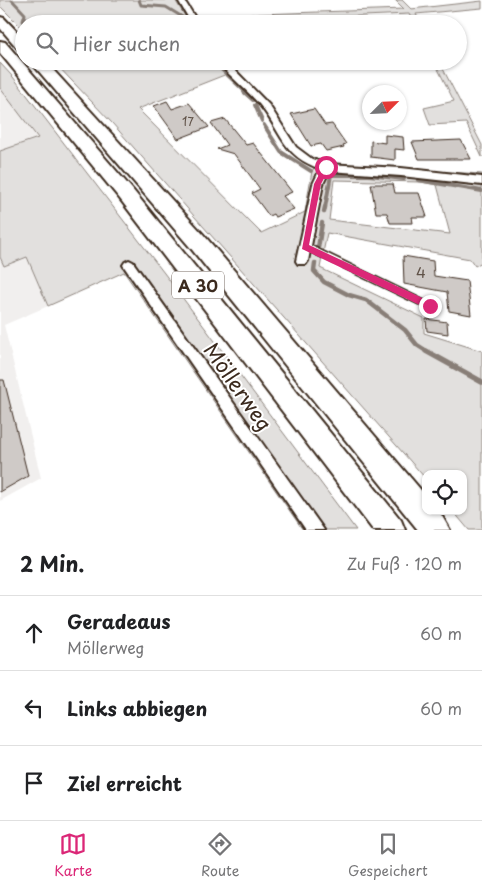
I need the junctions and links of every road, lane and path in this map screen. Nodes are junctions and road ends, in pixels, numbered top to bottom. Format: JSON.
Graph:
{"nodes":[{"id":1,"x":181,"y":0,"type":"edge"},
{"id":2,"x":190,"y":15,"type":"edge"},
{"id":3,"x":0,"y":21,"type":"edge"},
{"id":4,"x":15,"y":37,"type":"edge"},
{"id":5,"x":0,"y":45,"type":"edge"},
{"id":6,"x":15,"y":63,"type":"edge"},
{"id":7,"x":21,"y":70,"type":"edge"},
{"id":8,"x":45,"y":70,"type":"edge"},
{"id":9,"x":230,"y":70,"type":"edge"},
{"id":10,"x":326,"y":167,"type":"junction"},
{"id":11,"x":482,"y":181,"type":"edge"},
{"id":12,"x":304,"y":246,"type":"junction"},
{"id":13,"x":302,"y":261,"type":"dead end"},
{"id":14,"x":129,"y":266,"type":"dead end"},
{"id":15,"x":430,"y":306,"type":"dead end"},
{"id":16,"x":316,"y":530,"type":"edge"},
{"id":17,"x":391,"y":530,"type":"edge"},
{"id":18,"x":436,"y":530,"type":"edge"}],
"edges":[{"from":1,"to":2,"type":"street"},
{"from":3,"to":4,"type":"highway"},
{"from":5,"to":6,"type":"highway","number":"A 30"},
{"from":7,"to":17,"type":"highway","number":"A 30"},
{"from":8,"to":18,"type":"highway","number":"A 30"},
{"from":9,"to":10,"type":"street"},
{"from":10,"to":11,"type":"street"},
{"from":10,"to":12,"type":"street"},
{"from":12,"to":13,"type":"street"},
{"from":12,"to":15,"type":"lane"},
{"from":14,"to":16,"type":"street","name":"Möllerweg"}]}
